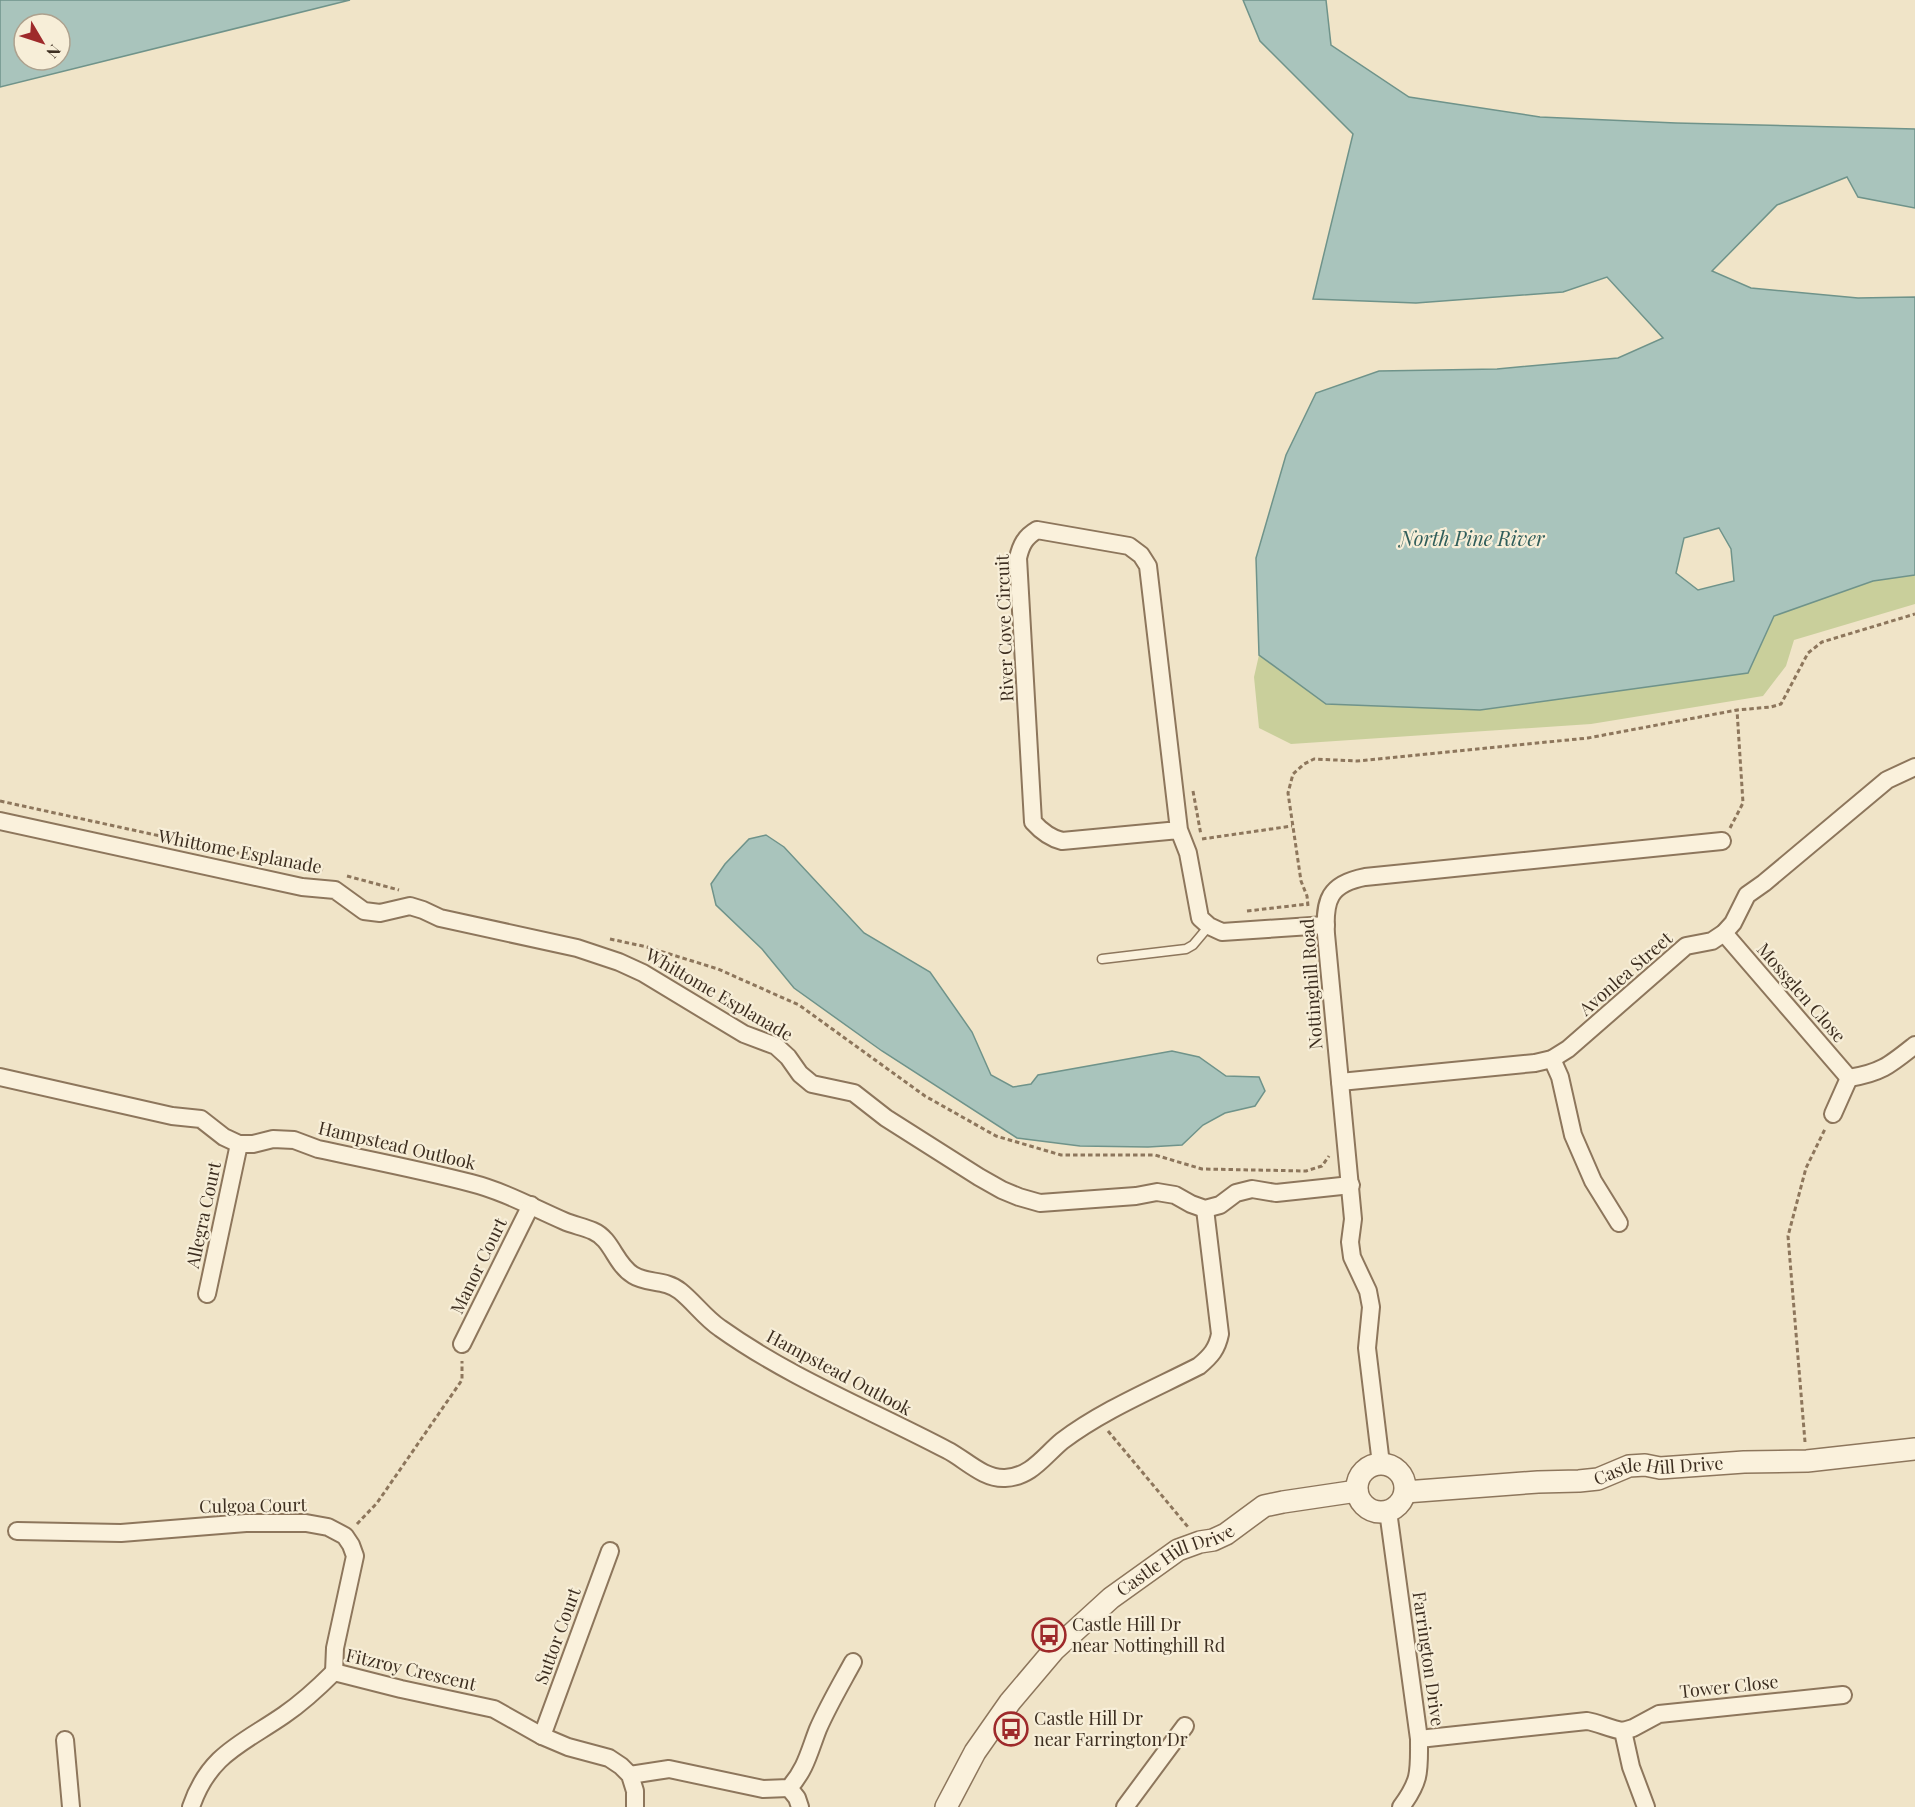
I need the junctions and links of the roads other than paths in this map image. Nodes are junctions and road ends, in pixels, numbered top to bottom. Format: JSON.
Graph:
{"nodes":[{"id":1,"x":1915,"y":767,"type":"edge"},
{"id":2,"x":0,"y":821,"type":"edge"},
{"id":3,"x":1179,"y":830,"type":"junction"},
{"id":4,"x":1722,"y":841,"type":"road end"},
{"id":5,"x":1326,"y":925,"type":"junction"},
{"id":6,"x":1209,"y":926,"type":"junction"},
{"id":7,"x":1724,"y":933,"type":"junction"},
{"id":8,"x":1102,"y":959,"type":"dead end"},
{"id":9,"x":1915,"y":1045,"type":"edge"},
{"id":10,"x":1552,"y":1059,"type":"junction"},
{"id":11,"x":0,"y":1077,"type":"edge"},
{"id":12,"x":1849,"y":1078,"type":"junction"},
{"id":13,"x":1340,"y":1083,"type":"junction"},
{"id":14,"x":1833,"y":1114,"type":"road end"},
{"id":15,"x":239,"y":1144,"type":"junction"},
{"id":16,"x":1351,"y":1185,"type":"junction"},
{"id":17,"x":531,"y":1205,"type":"junction"},
{"id":18,"x":1205,"y":1209,"type":"junction"},
{"id":19,"x":1619,"y":1223,"type":"dead end"},
{"id":20,"x":207,"y":1294,"type":"dead end"},
{"id":21,"x":462,"y":1344,"type":"road end"},
{"id":22,"x":1915,"y":1449,"type":"edge"},
{"id":23,"x":1381,"y":1464,"type":"junction"},
{"id":24,"x":1357,"y":1491,"type":"junction"},
{"id":25,"x":1405,"y":1491,"type":"junction"},
{"id":26,"x":1388,"y":1511,"type":"junction"},
{"id":27,"x":17,"y":1531,"type":"dead end"},
{"id":28,"x":610,"y":1551,"type":"dead end"},
{"id":29,"x":853,"y":1662,"type":"dead end"},
{"id":30,"x":334,"y":1672,"type":"junction"},
{"id":31,"x":1843,"y":1695,"type":"dead end"},
{"id":32,"x":1185,"y":1726,"type":"dead end"},
{"id":33,"x":1623,"y":1731,"type":"junction"},
{"id":34,"x":542,"y":1736,"type":"junction"},
{"id":35,"x":1419,"y":1739,"type":"junction"},
{"id":36,"x":65,"y":1740,"type":"dead end"},
{"id":37,"x":630,"y":1775,"type":"junction"},
{"id":38,"x":789,"y":1788,"type":"junction"},
{"id":39,"x":71,"y":1807,"type":"edge"},
{"id":40,"x":191,"y":1807,"type":"edge"},
{"id":41,"x":635,"y":1807,"type":"edge"},
{"id":42,"x":800,"y":1807,"type":"edge"},
{"id":43,"x":946,"y":1807,"type":"edge"},
{"id":44,"x":1125,"y":1807,"type":"edge"},
{"id":45,"x":1401,"y":1807,"type":"edge"},
{"id":46,"x":1646,"y":1807,"type":"edge"}],
"edges":[{"from":1,"to":7,"type":"street"},
{"from":2,"to":18,"type":"street","name":"Whittome Esplanade"},
{"from":3,"to":3,"type":"street","name":"River Cove Circuit"},
{"from":3,"to":6,"type":"street","name":"River Cove Circuit"},
{"from":4,"to":5,"type":"street","name":"Nottinghill Road"},
{"from":5,"to":6,"type":"street"},
{"from":5,"to":13,"type":"street","name":"Nottinghill Road"},
{"from":6,"to":8,"type":"lane"},
{"from":7,"to":10,"type":"street","name":"Avonlea Street"},
{"from":7,"to":12,"type":"street","name":"Mossglen Close"},
{"from":9,"to":12,"type":"street"},
{"from":10,"to":13,"type":"street","name":"Avonlea Street"},
{"from":10,"to":19,"type":"street"},
{"from":11,"to":15,"type":"street"},
{"from":12,"to":14,"type":"street"},
{"from":13,"to":16,"type":"street","name":"Nottinghill Road"},
{"from":15,"to":17,"type":"street","name":"Hampstead Outlook"},
{"from":15,"to":20,"type":"street","name":"Allegra Court"},
{"from":16,"to":18,"type":"street"},
{"from":16,"to":23,"type":"street","name":"Nottinghill Road"},
{"from":17,"to":18,"type":"street","name":"Hampstead Outlook"},
{"from":17,"to":21,"type":"street","name":"Manor Court"},
{"from":22,"to":25,"type":"street","name":"Castle Hill Drive"},
{"from":23,"to":24,"type":"street"},
{"from":23,"to":25,"type":"street"},
{"from":24,"to":26,"type":"street"},
{"from":24,"to":43,"type":"street","name":"Castle Hill Drive"},
{"from":25,"to":26,"type":"street"},
{"from":26,"to":35,"type":"street","name":"Farrington Drive"},
{"from":27,"to":30,"type":"street","name":"Culgoa Court"},
{"from":28,"to":34,"type":"street","name":"Suttor Court"},
{"from":29,"to":38,"type":"street"},
{"from":30,"to":34,"type":"street","name":"Fitzroy Crescent"},
{"from":30,"to":40,"type":"street","name":"Fitzroy Crescent"},
{"from":31,"to":33,"type":"street","name":"Tower Close"},
{"from":32,"to":44,"type":"street"},
{"from":33,"to":35,"type":"street"},
{"from":33,"to":46,"type":"street"},
{"from":34,"to":37,"type":"street","name":"Fitzroy Crescent"},
{"from":35,"to":45,"type":"street","name":"Farrington Drive"},
{"from":36,"to":39,"type":"street"},
{"from":37,"to":38,"type":"street"},
{"from":37,"to":41,"type":"street"},
{"from":38,"to":42,"type":"street"}]}
